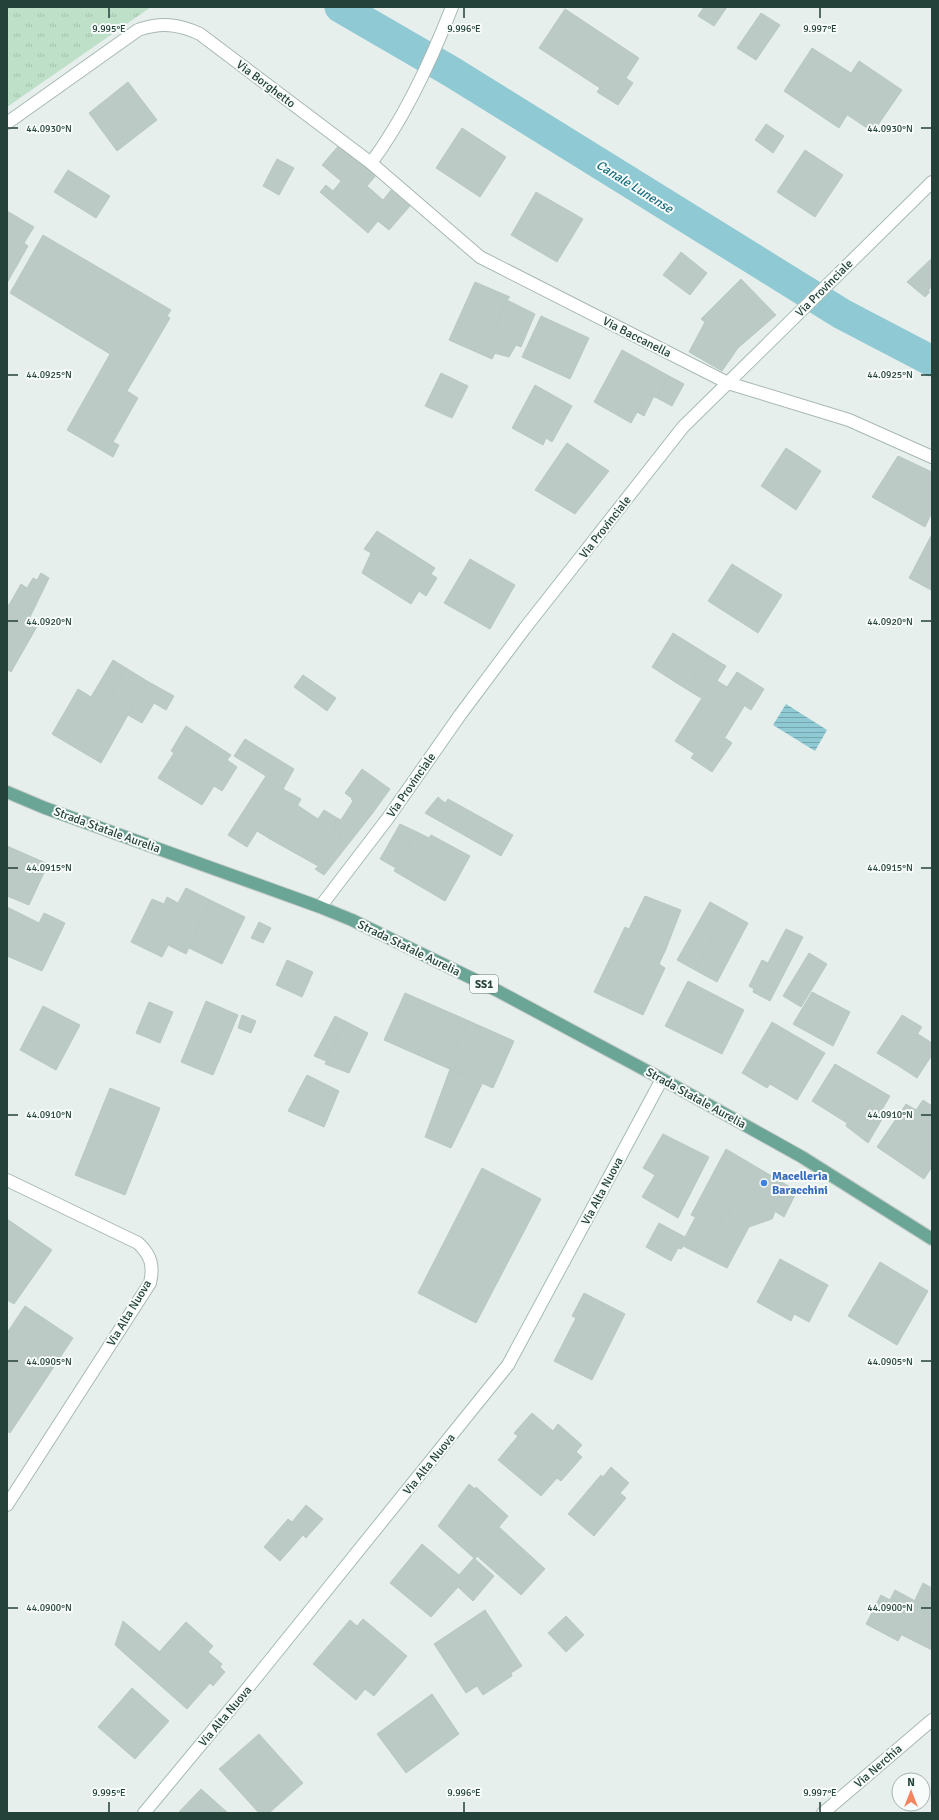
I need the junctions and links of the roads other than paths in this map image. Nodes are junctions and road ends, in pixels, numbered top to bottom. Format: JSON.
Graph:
{"nodes":[{"id":1,"x":452,"y":7,"type":"edge"},
{"id":2,"x":7,"y":123,"type":"edge"},
{"id":3,"x":371,"y":162,"type":"junction"},
{"id":4,"x":932,"y":182,"type":"edge"},
{"id":5,"x":728,"y":383,"type":"junction"},
{"id":6,"x":932,"y":456,"type":"edge"},
{"id":7,"x":7,"y":792,"type":"edge"},
{"id":8,"x":320,"y":908,"type":"junction"},
{"id":9,"x":662,"y":1079,"type":"junction"},
{"id":10,"x":7,"y":1180,"type":"edge"},
{"id":11,"x":932,"y":1238,"type":"edge"},
{"id":12,"x":7,"y":1505,"type":"edge"},
{"id":13,"x":932,"y":1720,"type":"edge"},
{"id":14,"x":144,"y":1813,"type":"edge"},
{"id":15,"x":823,"y":1813,"type":"edge"}],
"edges":[{"from":1,"to":3,"type":"street"},
{"from":2,"to":3,"type":"street","name":"Via Borghetto"},
{"from":3,"to":5,"type":"street","name":"Via Baccanella"},
{"from":4,"to":5,"type":"street","name":"Via Provinciale"},
{"from":5,"to":6,"type":"street","name":"Via Baccanella"},
{"from":5,"to":8,"type":"street","name":"Via Provinciale"},
{"from":7,"to":8,"type":"main road","name":"Strada Statale Aurelia","number":"SS1"},
{"from":8,"to":9,"type":"main road","name":"Strada Statale Aurelia","number":"SS1"},
{"from":9,"to":11,"type":"main road","name":"Strada Statale Aurelia","number":"SS1"},
{"from":9,"to":14,"type":"street","name":"Via Alta Nuova"},
{"from":10,"to":12,"type":"street","name":"Via Alta Nuova"},
{"from":13,"to":15,"type":"street","name":"Via Nerchia"}]}
